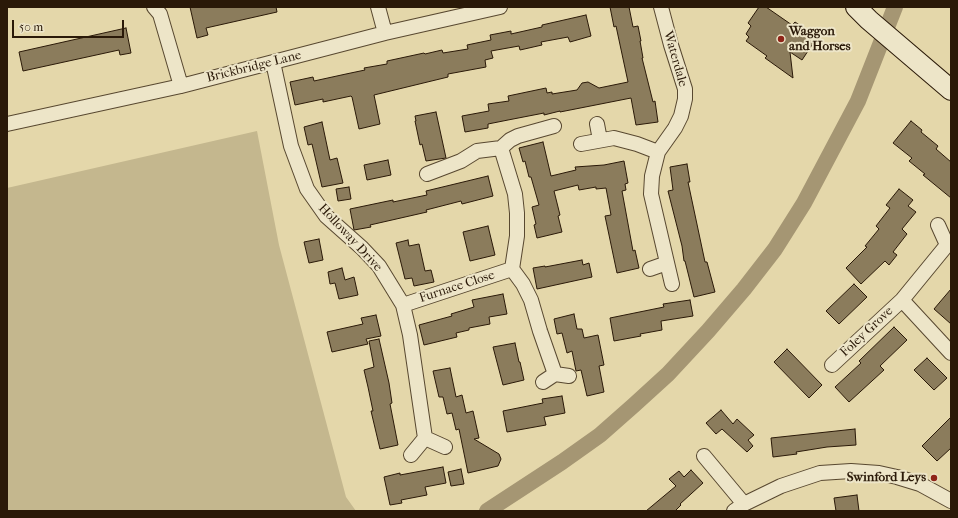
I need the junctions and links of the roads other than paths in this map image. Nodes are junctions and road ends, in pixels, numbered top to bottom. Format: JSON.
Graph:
{"nodes":[{"id":1,"x":154,"y":7,"type":"edge"},
{"id":2,"x":378,"y":7,"type":"edge"},
{"id":3,"x":500,"y":7,"type":"edge"},
{"id":4,"x":661,"y":7,"type":"edge"},
{"id":5,"x":862,"y":14,"type":"edge"},
{"id":6,"x":385,"y":33,"type":"junction"},
{"id":7,"x":273,"y":62,"type":"junction"},
{"id":8,"x":181,"y":86,"type":"junction"},
{"id":9,"x":951,"y":90,"type":"edge"},
{"id":10,"x":7,"y":124,"type":"edge"},
{"id":11,"x":597,"y":124,"type":"dead end"},
{"id":12,"x":554,"y":126,"type":"dead end"},
{"id":13,"x":600,"y":140,"type":"junction"},
{"id":14,"x":581,"y":144,"type":"dead end"},
{"id":15,"x":501,"y":148,"type":"junction"},
{"id":16,"x":658,"y":152,"type":"junction"},
{"id":17,"x":427,"y":174,"type":"dead end"},
{"id":18,"x":938,"y":225,"type":"dead end"},
{"id":19,"x":949,"y":245,"type":"edge"},
{"id":20,"x":667,"y":263,"type":"junction"},
{"id":21,"x":512,"y":269,"type":"junction"},
{"id":22,"x":650,"y":269,"type":"dead end"},
{"id":23,"x":672,"y":284,"type":"dead end"},
{"id":24,"x":902,"y":300,"type":"junction"},
{"id":25,"x":403,"y":305,"type":"junction"},
{"id":26,"x":951,"y":353,"type":"edge"},
{"id":27,"x":832,"y":365,"type":"dead end"},
{"id":28,"x":555,"y":374,"type":"junction"},
{"id":29,"x":569,"y":376,"type":"dead end"},
{"id":30,"x":543,"y":382,"type":"dead end"},
{"id":31,"x":425,"y":438,"type":"junction"},
{"id":32,"x":445,"y":447,"type":"dead end"},
{"id":33,"x":411,"y":455,"type":"dead end"},
{"id":34,"x":704,"y":456,"type":"dead end"},
{"id":35,"x":950,"y":498,"type":"edge"},
{"id":36,"x":739,"y":508,"type":"edge"}],
"edges":[{"from":1,"to":8,"type":"street"},
{"from":2,"to":6,"type":"street"},
{"from":3,"to":6,"type":"street","name":"Brickbridge Lane"},
{"from":4,"to":16,"type":"street","name":"Waterdale"},
{"from":5,"to":9,"type":"main road"},
{"from":6,"to":7,"type":"street","name":"Brickbridge Lane"},
{"from":7,"to":8,"type":"street","name":"Brickbridge Lane"},
{"from":7,"to":25,"type":"street","name":"Holloway Drive"},
{"from":8,"to":10,"type":"street","name":"Brickbridge Lane"},
{"from":11,"to":13,"type":"street"},
{"from":12,"to":15,"type":"street"},
{"from":13,"to":14,"type":"street"},
{"from":13,"to":16,"type":"street"},
{"from":15,"to":17,"type":"street"},
{"from":15,"to":21,"type":"street","name":"Furnace Close"},
{"from":16,"to":20,"type":"street","name":"Waterdale"},
{"from":18,"to":19,"type":"street","name":"Foley Grove"},
{"from":19,"to":24,"type":"street","name":"Foley Grove"},
{"from":20,"to":22,"type":"street"},
{"from":20,"to":23,"type":"street","name":"Waterdale"},
{"from":21,"to":25,"type":"street","name":"Furnace Close"},
{"from":21,"to":28,"type":"street","name":"Furnace Close"},
{"from":24,"to":26,"type":"street","name":"Foley Grove"},
{"from":24,"to":27,"type":"street","name":"Foley Grove"},
{"from":25,"to":31,"type":"street","name":"Holloway Drive"},
{"from":28,"to":29,"type":"street"},
{"from":28,"to":30,"type":"street"},
{"from":31,"to":32,"type":"street"},
{"from":31,"to":33,"type":"street"},
{"from":34,"to":36,"type":"street"},
{"from":35,"to":36,"type":"street"}]}
